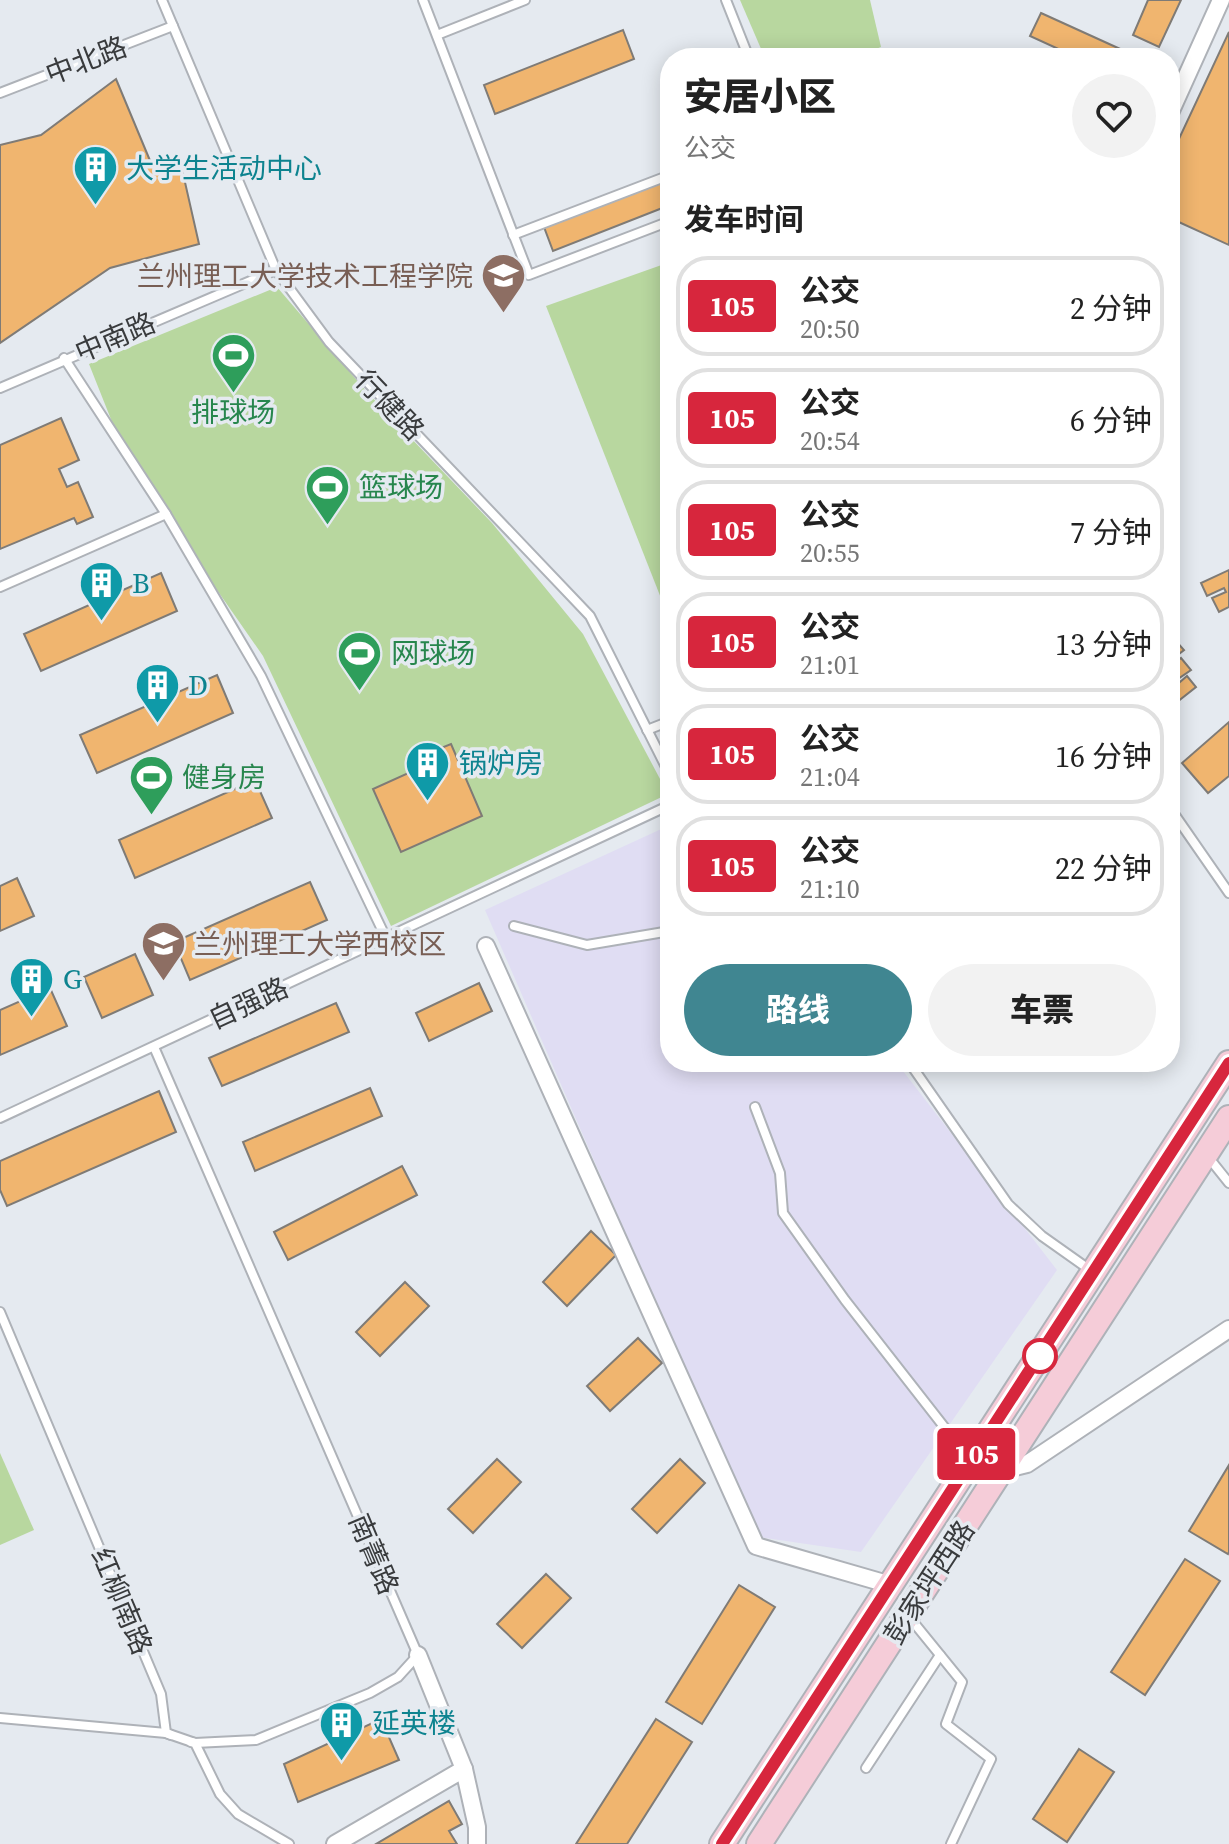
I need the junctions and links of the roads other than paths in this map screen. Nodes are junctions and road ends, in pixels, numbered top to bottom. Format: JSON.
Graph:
{"nodes":[{"id":1,"x":162,"y":0,"type":"edge"},
{"id":2,"x":423,"y":0,"type":"edge"},
{"id":3,"x":525,"y":0,"type":"edge"},
{"id":4,"x":726,"y":0,"type":"edge"},
{"id":5,"x":1221,"y":0,"type":"edge"},
{"id":6,"x":173,"y":26,"type":"junction"},
{"id":7,"x":437,"y":35,"type":"junction"},
{"id":8,"x":745,"y":48,"type":"edge"},
{"id":9,"x":1180,"y":91,"type":"edge"},
{"id":10,"x":0,"y":93,"type":"edge"},
{"id":11,"x":660,"y":179,"type":"edge"},
{"id":12,"x":660,"y":225,"type":"edge"},
{"id":13,"x":513,"y":235,"type":"junction"},
{"id":14,"x":276,"y":270,"type":"junction"},
{"id":15,"x":64,"y":358,"type":"junction"},
{"id":16,"x":0,"y":388,"type":"edge"},
{"id":17,"x":166,"y":514,"type":"junction"},
{"id":18,"x":0,"y":587,"type":"edge"},
{"id":19,"x":660,"y":725,"type":"edge"},
{"id":20,"x":647,"y":730,"type":"junction"},
{"id":21,"x":660,"y":755,"type":"edge"},
{"id":22,"x":660,"y":810,"type":"edge"},
{"id":23,"x":1180,"y":822,"type":"edge"},
{"id":24,"x":1229,"y":893,"type":"edge"},
{"id":25,"x":514,"y":926,"type":"dead end"},
{"id":26,"x":660,"y":933,"type":"edge"},
{"id":27,"x":386,"y":938,"type":"junction"},
{"id":28,"x":486,"y":946,"type":"dead end"},
{"id":29,"x":154,"y":1047,"type":"junction"},
{"id":30,"x":1229,"y":1063,"type":"edge"},
{"id":31,"x":916,"y":1072,"type":"edge"},
{"id":32,"x":755,"y":1107,"type":"dead end"},
{"id":33,"x":0,"y":1118,"type":"edge"},
{"id":34,"x":1229,"y":1118,"type":"edge"},
{"id":35,"x":1206,"y":1154,"type":"junction"},
{"id":36,"x":1229,"y":1183,"type":"edge"},
{"id":37,"x":1093,"y":1273,"type":"junction"},
{"id":38,"x":0,"y":1312,"type":"edge"},
{"id":39,"x":1229,"y":1329,"type":"edge"},
{"id":40,"x":976,"y":1453,"type":"junction"},
{"id":41,"x":1003,"y":1470,"type":"junction"},
{"id":42,"x":891,"y":1585,"type":"junction"},
{"id":43,"x":908,"y":1615,"type":"junction"},
{"id":44,"x":418,"y":1655,"type":"junction"},
{"id":45,"x":940,"y":1655,"type":"junction"},
{"id":46,"x":0,"y":1718,"type":"edge"},
{"id":47,"x":166,"y":1733,"type":"junction"},
{"id":48,"x":195,"y":1743,"type":"junction"},
{"id":49,"x":866,"y":1768,"type":"dead end"},
{"id":50,"x":464,"y":1769,"type":"junction"},
{"id":51,"x":289,"y":1844,"type":"edge"},
{"id":52,"x":335,"y":1844,"type":"edge"},
{"id":53,"x":477,"y":1844,"type":"edge"},
{"id":54,"x":722,"y":1844,"type":"edge"},
{"id":55,"x":759,"y":1844,"type":"edge"},
{"id":56,"x":951,"y":1844,"type":"edge"}],
"edges":[{"from":1,"to":6,"type":"lane","name":"行健路"},
{"from":2,"to":7,"type":"lane"},
{"from":3,"to":7,"type":"lane"},
{"from":4,"to":8,"type":"lane"},
{"from":5,"to":9,"type":"street"},
{"from":6,"to":10,"type":"lane","name":"中北路"},
{"from":6,"to":14,"type":"lane","name":"行健路"},
{"from":7,"to":13,"type":"lane"},
{"from":11,"to":13,"type":"lane"},
{"from":12,"to":13,"type":"lane"},
{"from":14,"to":15,"type":"lane","name":"中南路"},
{"from":14,"to":20,"type":"lane","name":"行健路"},
{"from":15,"to":16,"type":"lane","name":"中南路"},
{"from":15,"to":17,"type":"lane"},
{"from":17,"to":18,"type":"lane"},
{"from":17,"to":27,"type":"lane"},
{"from":19,"to":20,"type":"lane"},
{"from":20,"to":21,"type":"lane","name":"行健路"},
{"from":22,"to":27,"type":"lane","name":"自强路"},
{"from":23,"to":24,"type":"lane"},
{"from":25,"to":26,"type":"lane"},
{"from":27,"to":29,"type":"lane","name":"自强路"},
{"from":28,"to":42,"type":"street"},
{"from":29,"to":33,"type":"lane","name":"自强路"},
{"from":29,"to":44,"type":"lane","name":"南菁路"},
{"from":30,"to":37,"type":"main road","name":"彭家坪西路"},
{"from":31,"to":37,"type":"lane"},
{"from":32,"to":40,"type":"lane"},
{"from":34,"to":35,"type":"main road","name":"彭家坪西路"},
{"from":35,"to":36,"type":"lane"},
{"from":35,"to":41,"type":"main road","name":"彭家坪西路"},
{"from":37,"to":40,"type":"main road","name":"彭家坪西路"},
{"from":38,"to":47,"type":"lane","name":"红柳南路"},
{"from":39,"to":41,"type":"street"},
{"from":40,"to":41,"type":"lane"},
{"from":40,"to":42,"type":"main road","name":"彭家坪西路"},
{"from":41,"to":43,"type":"main road","name":"彭家坪西路"},
{"from":42,"to":54,"type":"main road","name":"彭家坪西路"},
{"from":43,"to":45,"type":"lane"},
{"from":43,"to":55,"type":"main road","name":"彭家坪西路"},
{"from":44,"to":48,"type":"lane"},
{"from":44,"to":50,"type":"street"},
{"from":45,"to":49,"type":"lane"},
{"from":45,"to":56,"type":"lane"},
{"from":46,"to":47,"type":"lane"},
{"from":47,"to":48,"type":"lane"},
{"from":48,"to":51,"type":"lane"},
{"from":50,"to":52,"type":"street"},
{"from":50,"to":53,"type":"street"}]}
